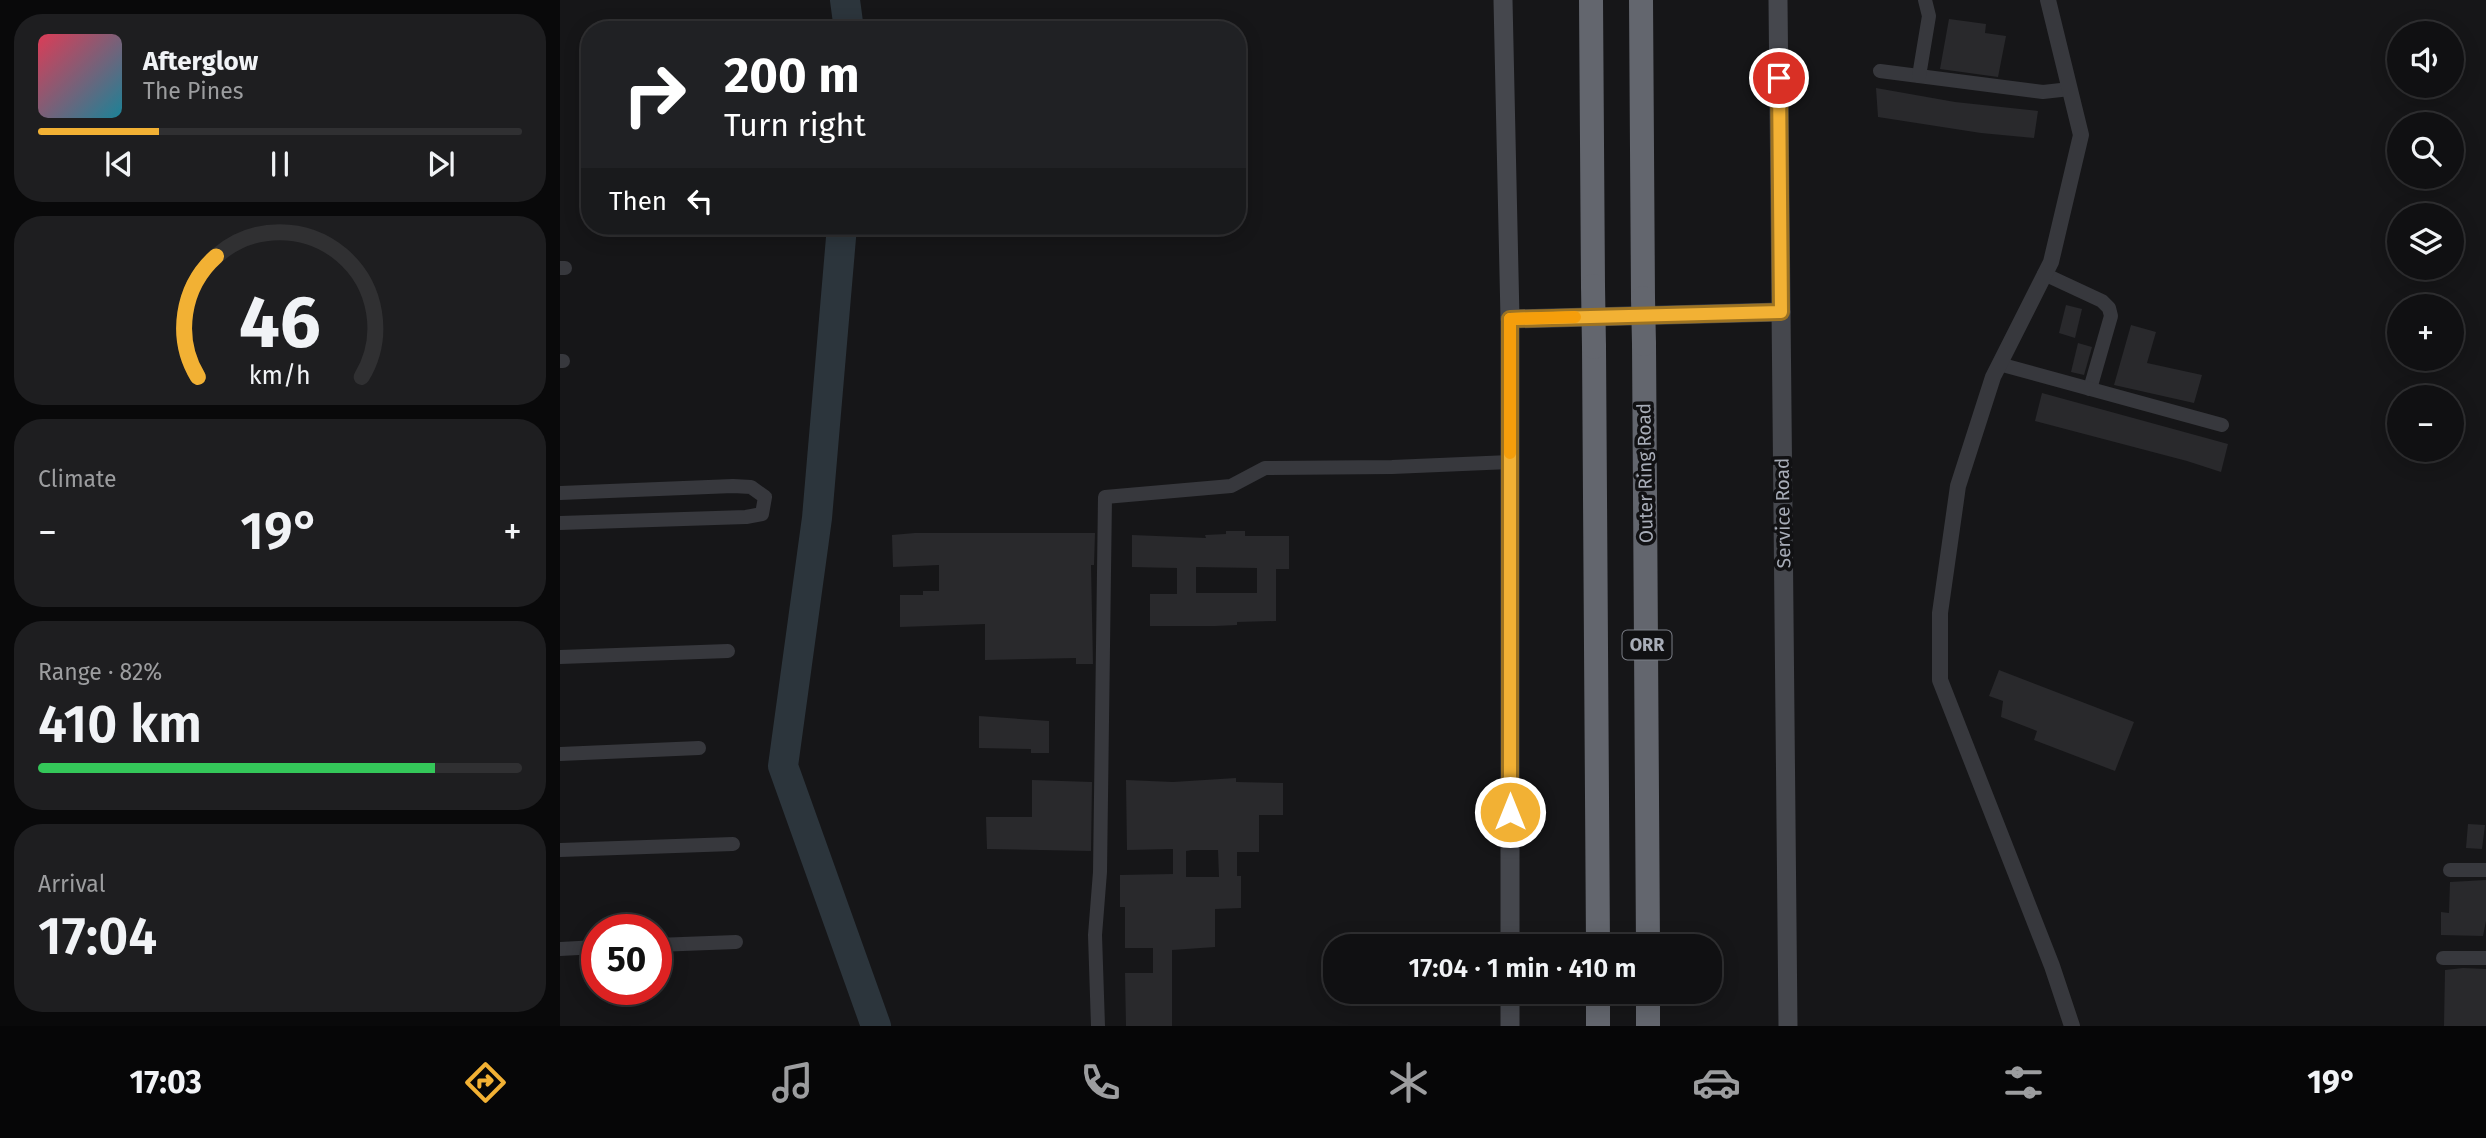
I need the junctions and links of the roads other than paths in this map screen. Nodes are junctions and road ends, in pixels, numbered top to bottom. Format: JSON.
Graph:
{"nodes":[{"id":1,"x":1503,"y":0,"type":"edge"},
{"id":2,"x":1591,"y":0,"type":"edge"},
{"id":3,"x":1641,"y":0,"type":"edge"},
{"id":4,"x":1778,"y":0,"type":"edge"},
{"id":5,"x":1926,"y":0,"type":"edge"},
{"id":6,"x":2048,"y":0,"type":"edge"},
{"id":7,"x":1880,"y":71,"type":"dead end"},
{"id":8,"x":1919,"y":76,"type":"junction"},
{"id":9,"x":2070,"y":89,"type":"junction"},
{"id":10,"x":2044,"y":274,"type":"junction"},
{"id":11,"x":1781,"y":312,"type":"junction"},
{"id":12,"x":1510,"y":319,"type":"junction"},
{"id":13,"x":1999,"y":364,"type":"junction"},
{"id":14,"x":2090,"y":389,"type":"junction"},
{"id":15,"x":2222,"y":425,"type":"dead end"},
{"id":16,"x":1510,"y":462,"type":"junction"},
{"id":17,"x":560,"y":494,"type":"edge"},
{"id":18,"x":560,"y":523,"type":"edge"},
{"id":19,"x":728,"y":652,"type":"dead end"},
{"id":20,"x":560,"y":657,"type":"edge"},
{"id":21,"x":699,"y":748,"type":"dead end"},
{"id":22,"x":560,"y":754,"type":"edge"},
{"id":23,"x":733,"y":844,"type":"dead end"},
{"id":24,"x":560,"y":850,"type":"edge"},
{"id":25,"x":2450,"y":870,"type":"dead end"},
{"id":26,"x":2486,"y":870,"type":"edge"},
{"id":27,"x":1510,"y":934,"type":"edge"},
{"id":28,"x":1598,"y":934,"type":"edge"},
{"id":29,"x":1648,"y":934,"type":"edge"},
{"id":30,"x":736,"y":943,"type":"dead end"},
{"id":31,"x":672,"y":945,"type":"edge"},
{"id":32,"x":581,"y":948,"type":"edge"},
{"id":33,"x":560,"y":949,"type":"edge"},
{"id":34,"x":2443,"y":958,"type":"dead end"},
{"id":35,"x":2486,"y":958,"type":"edge"},
{"id":36,"x":1510,"y":1004,"type":"edge"},
{"id":37,"x":1598,"y":1004,"type":"edge"},
{"id":38,"x":1648,"y":1004,"type":"edge"},
{"id":39,"x":1098,"y":1026,"type":"edge"},
{"id":40,"x":1510,"y":1026,"type":"edge"},
{"id":41,"x":1598,"y":1026,"type":"edge"},
{"id":42,"x":1648,"y":1026,"type":"edge"},
{"id":43,"x":1788,"y":1026,"type":"edge"},
{"id":44,"x":2072,"y":1026,"type":"edge"}],
"edges":[{"from":1,"to":12,"type":"main road"},
{"from":2,"to":28,"type":"highway","number":"ORR","bridge":true},
{"from":3,"to":29,"type":"highway","name":"Outer Ring Road","number":"ORR","bridge":true},
{"from":4,"to":11,"type":"main road","name":"Service Road"},
{"from":5,"to":8,"type":"street"},
{"from":6,"to":9,"type":"street"},
{"from":7,"to":8,"type":"street"},
{"from":8,"to":9,"type":"street"},
{"from":9,"to":10,"type":"street"},
{"from":10,"to":13,"type":"street"},
{"from":10,"to":14,"type":"street"},
{"from":11,"to":12,"type":"main road"},
{"from":11,"to":43,"type":"main road","name":"Service Road"},
{"from":12,"to":16,"type":"main road"},
{"from":13,"to":14,"type":"street"},
{"from":13,"to":44,"type":"street"},
{"from":14,"to":15,"type":"street"},
{"from":16,"to":27,"type":"main road"},
{"from":16,"to":39,"type":"street"},
{"from":17,"to":18,"type":"street"},
{"from":19,"to":20,"type":"street"},
{"from":21,"to":22,"type":"street"},
{"from":23,"to":24,"type":"street"},
{"from":25,"to":26,"type":"street"},
{"from":30,"to":31,"type":"street"},
{"from":32,"to":33,"type":"street"},
{"from":34,"to":35,"type":"street"},
{"from":36,"to":40,"type":"main road"},
{"from":37,"to":41,"type":"highway"},
{"from":38,"to":42,"type":"highway"}]}
